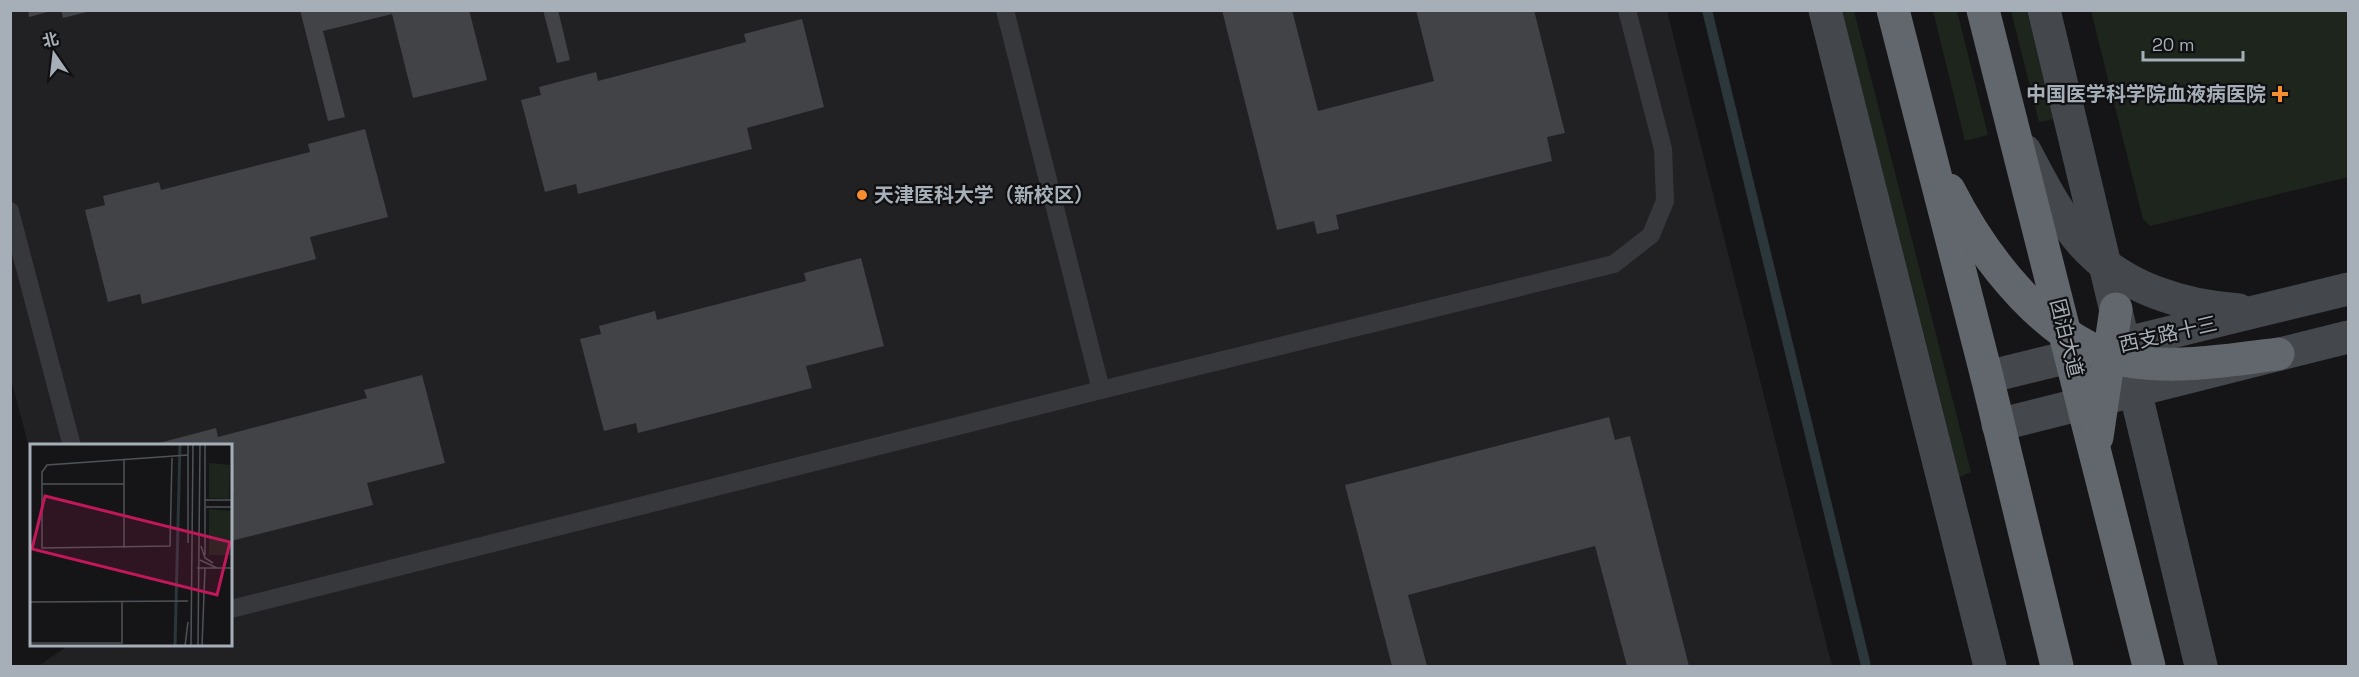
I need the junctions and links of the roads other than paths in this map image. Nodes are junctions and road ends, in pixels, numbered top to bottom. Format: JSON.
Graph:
{"nodes":[{"id":1,"x":1005,"y":10,"type":"edge"},
{"id":2,"x":1627,"y":10,"type":"edge"},
{"id":3,"x":1825,"y":10,"type":"edge"},
{"id":4,"x":1893,"y":10,"type":"edge"},
{"id":5,"x":1983,"y":10,"type":"edge"},
{"id":6,"x":2044,"y":10,"type":"edge"},
{"id":7,"x":2013,"y":128,"type":"junction"},
{"id":8,"x":1929,"y":151,"type":"junction"},
{"id":9,"x":10,"y":211,"type":"edge"},
{"id":10,"x":2105,"y":265,"type":"junction"},
{"id":11,"x":2349,"y":289,"type":"edge"},
{"id":12,"x":2116,"y":309,"type":"joint"},
{"id":13,"x":2262,"y":311,"type":"junction"},
{"id":14,"x":2349,"y":337,"type":"edge"},
{"id":15,"x":2278,"y":354,"type":"joint"},
{"id":16,"x":2105,"y":355,"type":"junction"},
{"id":17,"x":1987,"y":377,"type":"junction"},
{"id":18,"x":1101,"y":390,"type":"junction"},
{"id":19,"x":2092,"y":401,"type":"junction"},
{"id":20,"x":1998,"y":425,"type":"junction"},
{"id":21,"x":71,"y":444,"type":"edge"},
{"id":22,"x":232,"y":609,"type":"edge"},
{"id":23,"x":1990,"y":666,"type":"edge"},
{"id":24,"x":2056,"y":666,"type":"edge"},
{"id":25,"x":2149,"y":666,"type":"edge"},
{"id":26,"x":2201,"y":666,"type":"edge"}],
"edges":[{"from":1,"to":18,"type":"lane"},
{"from":2,"to":18,"type":"lane"},
{"from":3,"to":23,"type":"street"},
{"from":4,"to":8,"type":"highway"},
{"from":5,"to":7,"type":"highway","name":"团泊大道"},
{"from":6,"to":10,"type":"street"},
{"from":7,"to":10,"type":"street"},
{"from":7,"to":16,"type":"highway","name":"团泊大道"},
{"from":8,"to":16,"type":"highway"},
{"from":8,"to":17,"type":"highway"},
{"from":9,"to":21,"type":"lane"},
{"from":10,"to":12,"type":"street"},
{"from":10,"to":13,"type":"street"},
{"from":11,"to":13,"type":"street","name":"西支路十三"},
{"from":12,"to":16,"type":"highway"},
{"from":13,"to":16,"type":"street","name":"西支路十三"},
{"from":14,"to":15,"type":"street"},
{"from":15,"to":16,"type":"highway"},
{"from":16,"to":17,"type":"street","name":"西支路十三"},
{"from":16,"to":19,"type":"highway"},
{"from":16,"to":26,"type":"street"},
{"from":17,"to":20,"type":"highway"},
{"from":18,"to":22,"type":"lane"},
{"from":19,"to":20,"type":"street"},
{"from":19,"to":25,"type":"highway"},
{"from":20,"to":24,"type":"highway"}]}
